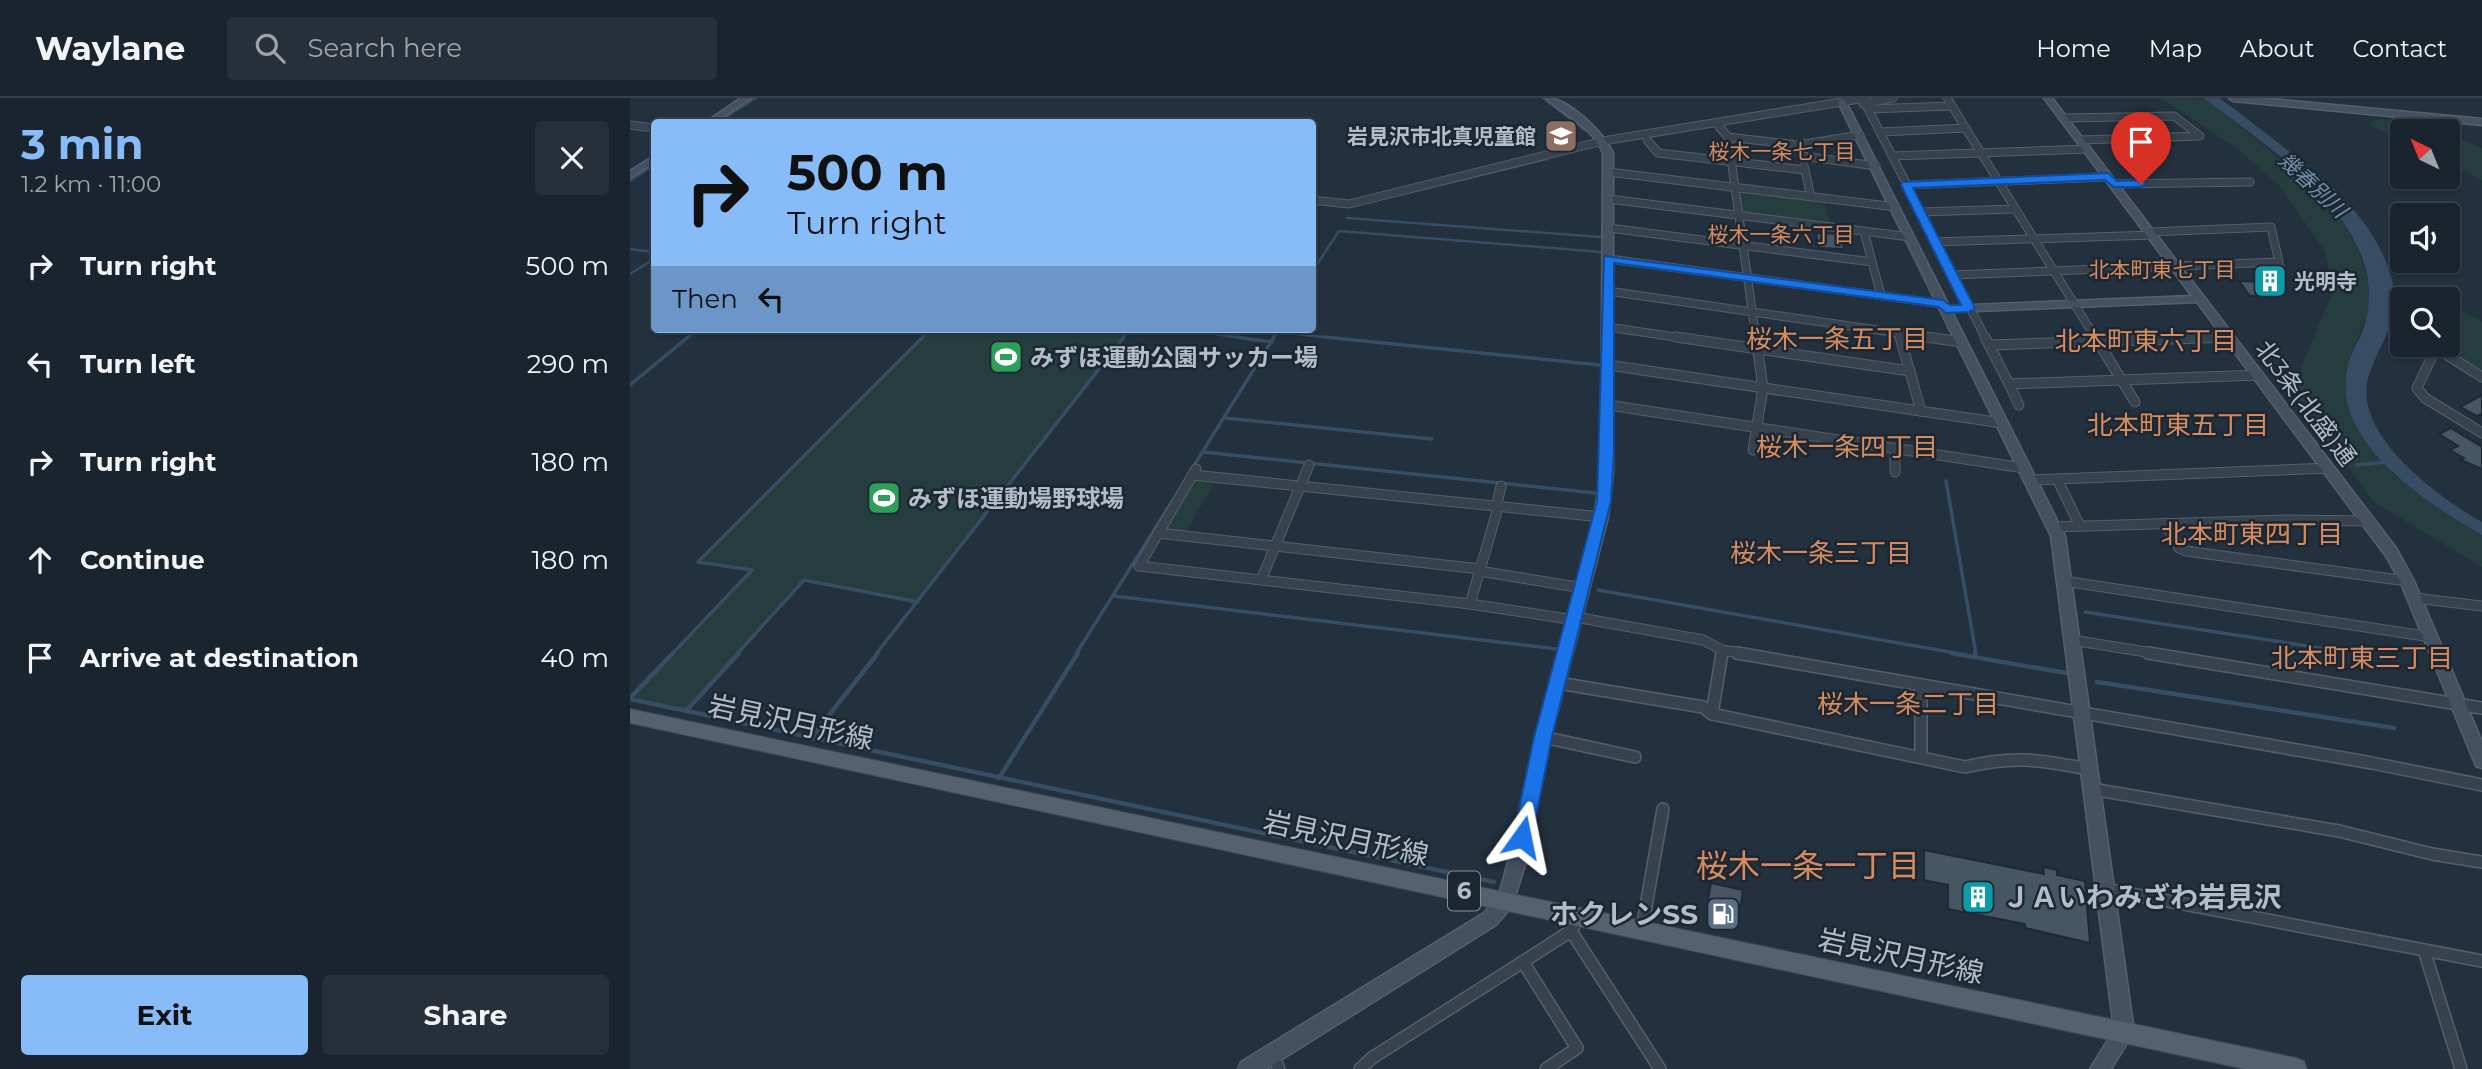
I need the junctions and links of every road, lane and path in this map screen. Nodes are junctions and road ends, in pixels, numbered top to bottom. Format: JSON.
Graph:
{"nodes":[{"id":1,"x":747,"y":98,"type":"edge"},
{"id":2,"x":1550,"y":98,"type":"edge"},
{"id":3,"x":1893,"y":98,"type":"edge"},
{"id":4,"x":1947,"y":98,"type":"edge"},
{"id":5,"x":2048,"y":98,"type":"edge"},
{"id":6,"x":2233,"y":98,"type":"edge"},
{"id":7,"x":2285,"y":101,"type":"edge"},
{"id":8,"x":1842,"y":102,"type":"edge"},
{"id":9,"x":1867,"y":104,"type":"edge"},
{"id":10,"x":1952,"y":106,"type":"junction"},
{"id":11,"x":2064,"y":118,"type":"junction"},
{"id":12,"x":715,"y":119,"type":"edge"},
{"id":13,"x":2482,"y":122,"type":"edge"},
{"id":14,"x":630,"y":125,"type":"edge"},
{"id":15,"x":1718,"y":126,"type":"junction"},
{"id":16,"x":651,"y":128,"type":"edge"},
{"id":17,"x":1966,"y":128,"type":"junction"},
{"id":18,"x":1881,"y":132,"type":"junction"},
{"id":19,"x":1860,"y":135,"type":"junction"},
{"id":20,"x":1728,"y":137,"type":"junction"},
{"id":21,"x":1647,"y":140,"type":"junction"},
{"id":22,"x":1605,"y":144,"type":"junction"},
{"id":23,"x":2084,"y":144,"type":"junction"},
{"id":24,"x":1798,"y":145,"type":"junction"},
{"id":25,"x":1981,"y":153,"type":"junction"},
{"id":26,"x":1802,"y":156,"type":"junction"},
{"id":27,"x":1892,"y":156,"type":"junction"},
{"id":28,"x":651,"y":161,"type":"edge"},
{"id":29,"x":1731,"y":161,"type":"junction"},
{"id":30,"x":1876,"y":166,"type":"junction"},
{"id":31,"x":1805,"y":170,"type":"junction"},
{"id":32,"x":1609,"y":172,"type":"junction"},
{"id":33,"x":630,"y":175,"type":"edge"},
{"id":34,"x":2111,"y":180,"type":"junction"},
{"id":35,"x":1998,"y":181,"type":"junction"},
{"id":36,"x":2250,"y":181,"type":"dead end"},
{"id":37,"x":1906,"y":185,"type":"junction"},
{"id":38,"x":1734,"y":188,"type":"junction"},
{"id":39,"x":1811,"y":197,"type":"junction"},
{"id":40,"x":1609,"y":199,"type":"junction"},
{"id":41,"x":1316,"y":200,"type":"edge"},
{"id":42,"x":1896,"y":207,"type":"junction"},
{"id":43,"x":2015,"y":209,"type":"junction"},
{"id":44,"x":1920,"y":212,"type":"junction"},
{"id":45,"x":1738,"y":215,"type":"junction"},
{"id":46,"x":1609,"y":228,"type":"junction"},
{"id":47,"x":1864,"y":231,"type":"junction"},
{"id":48,"x":2151,"y":233,"type":"junction"},
{"id":49,"x":1910,"y":237,"type":"junction"},
{"id":50,"x":2033,"y":239,"type":"junction"},
{"id":51,"x":1936,"y":242,"type":"junction"},
{"id":52,"x":1744,"y":245,"type":"junction"},
{"id":53,"x":1609,"y":258,"type":"junction"},
{"id":54,"x":1872,"y":262,"type":"junction"},
{"id":55,"x":2176,"y":265,"type":"junction"},
{"id":56,"x":2052,"y":270,"type":"junction"},
{"id":57,"x":1952,"y":275,"type":"junction"},
{"id":58,"x":1748,"y":277,"type":"junction"},
{"id":59,"x":1608,"y":291,"type":"junction"},
{"id":60,"x":1881,"y":295,"type":"junction"},
{"id":61,"x":2201,"y":299,"type":"junction"},
{"id":62,"x":2073,"y":305,"type":"junction"},
{"id":63,"x":1945,"y":306,"type":"junction"},
{"id":64,"x":1969,"y":308,"type":"junction"},
{"id":65,"x":1752,"y":311,"type":"junction"},
{"id":66,"x":1608,"y":327,"type":"junction"},
{"id":67,"x":1899,"y":333,"type":"junction"},
{"id":68,"x":2230,"y":337,"type":"junction"},
{"id":69,"x":2097,"y":341,"type":"junction"},
{"id":70,"x":1962,"y":342,"type":"junction"},
{"id":71,"x":1989,"y":345,"type":"junction"},
{"id":72,"x":1758,"y":349,"type":"junction"},
{"id":73,"x":1608,"y":365,"type":"junction"},
{"id":74,"x":1910,"y":371,"type":"junction"},
{"id":75,"x":2259,"y":375,"type":"junction"},
{"id":76,"x":2482,"y":377,"type":"edge"},
{"id":77,"x":2121,"y":380,"type":"junction"},
{"id":78,"x":2009,"y":384,"type":"junction"},
{"id":79,"x":1763,"y":388,"type":"junction"},
{"id":80,"x":2135,"y":402,"type":"dead end"},
{"id":81,"x":1608,"y":405,"type":"junction"},
{"id":82,"x":2019,"y":405,"type":"dead end"},
{"id":83,"x":1921,"y":411,"type":"junction"},
{"id":84,"x":2002,"y":423,"type":"junction"},
{"id":85,"x":1757,"y":429,"type":"junction"},
{"id":86,"x":2482,"y":433,"type":"edge"},
{"id":87,"x":1753,"y":450,"type":"dead end"},
{"id":88,"x":1895,"y":450,"type":"junction"},
{"id":89,"x":1309,"y":465,"type":"dead end"},
{"id":90,"x":2329,"y":468,"type":"junction"},
{"id":91,"x":1895,"y":472,"type":"dead end"},
{"id":92,"x":2027,"y":474,"type":"junction"},
{"id":93,"x":2057,"y":479,"type":"junction"},
{"id":94,"x":1301,"y":486,"type":"junction"},
{"id":95,"x":1501,"y":486,"type":"dead end"},
{"id":96,"x":1497,"y":508,"type":"junction"},
{"id":97,"x":1601,"y":517,"type":"junction"},
{"id":98,"x":2370,"y":522,"type":"junction"},
{"id":99,"x":2165,"y":523,"type":"junction"},
{"id":100,"x":2079,"y":524,"type":"junction"},
{"id":101,"x":2054,"y":527,"type":"junction"},
{"id":102,"x":1158,"y":533,"type":"junction"},
{"id":103,"x":1275,"y":546,"type":"junction"},
{"id":104,"x":1480,"y":570,"type":"junction"},
{"id":105,"x":1261,"y":580,"type":"junction"},
{"id":106,"x":2064,"y":581,"type":"junction"},
{"id":107,"x":2407,"y":581,"type":"junction"},
{"id":108,"x":1583,"y":588,"type":"junction"},
{"id":109,"x":2415,"y":598,"type":"junction"},
{"id":110,"x":1470,"y":604,"type":"junction"},
{"id":111,"x":2482,"y":606,"type":"edge"},
{"id":112,"x":1575,"y":619,"type":"junction"},
{"id":113,"x":2431,"y":637,"type":"junction"},
{"id":114,"x":2072,"y":640,"type":"junction"},
{"id":115,"x":1722,"y":650,"type":"junction"},
{"id":116,"x":1558,"y":683,"type":"junction"},
{"id":117,"x":1921,"y":685,"type":"junction"},
{"id":118,"x":2459,"y":705,"type":"junction"},
{"id":119,"x":2482,"y":708,"type":"edge"},
{"id":120,"x":2082,"y":713,"type":"junction"},
{"id":121,"x":1712,"y":714,"type":"junction"},
{"id":122,"x":630,"y":716,"type":"edge"},
{"id":123,"x":1543,"y":737,"type":"junction"},
{"id":124,"x":1921,"y":756,"type":"junction"},
{"id":125,"x":1635,"y":757,"type":"dead end"},
{"id":126,"x":2482,"y":761,"type":"edge"},
{"id":127,"x":2089,"y":769,"type":"junction"},
{"id":128,"x":2482,"y":785,"type":"edge"},
{"id":129,"x":2092,"y":789,"type":"junction"},
{"id":130,"x":1663,"y":809,"type":"dead end"},
{"id":131,"x":2482,"y":862,"type":"edge"},
{"id":132,"x":2105,"y":889,"type":"junction"},
{"id":133,"x":1506,"y":900,"type":"junction"},
{"id":134,"x":1576,"y":923,"type":"junction"},
{"id":135,"x":1642,"y":929,"type":"junction"},
{"id":136,"x":2424,"y":950,"type":"junction"},
{"id":137,"x":2482,"y":961,"type":"edge"},
{"id":138,"x":1523,"y":962,"type":"junction"},
{"id":139,"x":2124,"y":1032,"type":"junction"},
{"id":140,"x":1273,"y":1054,"type":"junction"},
{"id":141,"x":2228,"y":1062,"type":"edge"},
{"id":142,"x":1248,"y":1069,"type":"edge"},
{"id":143,"x":1279,"y":1069,"type":"edge"},
{"id":144,"x":1360,"y":1069,"type":"edge"},
{"id":145,"x":1546,"y":1069,"type":"edge"},
{"id":146,"x":1660,"y":1069,"type":"edge"},
{"id":147,"x":2100,"y":1069,"type":"edge"},
{"id":148,"x":2297,"y":1069,"type":"edge"},
{"id":149,"x":2461,"y":1069,"type":"edge"}],
"edges":[{"from":1,"to":12,"type":"street"},
{"from":2,"to":22,"type":"street"},
{"from":3,"to":9,"type":"street"},
{"from":4,"to":10,"type":"street"},
{"from":5,"to":11,"type":"street","name":"北3条(北盛)通"},
{"from":6,"to":7,"type":"street"},
{"from":7,"to":13,"type":"street"},
{"from":8,"to":9,"type":"street"},
{"from":8,"to":15,"type":"street"},
{"from":8,"to":19,"type":"street"},
{"from":9,"to":10,"type":"street"},
{"from":9,"to":18,"type":"street"},
{"from":10,"to":17,"type":"street"},
{"from":11,"to":23,"type":"street","name":"北3条(北盛)通"},
{"from":11,"to":23,"type":"street"},
{"from":14,"to":16,"type":"street"},
{"from":15,"to":20,"type":"street"},
{"from":15,"to":21,"type":"street"},
{"from":15,"to":22,"type":"street"},
{"from":17,"to":18,"type":"street"},
{"from":17,"to":25,"type":"street"},
{"from":18,"to":27,"type":"street"},
{"from":19,"to":24,"type":"street"},
{"from":19,"to":30,"type":"street"},
{"from":20,"to":24,"type":"street"},
{"from":20,"to":29,"type":"street"},
{"from":21,"to":22,"type":"street"},
{"from":21,"to":29,"type":"street"},
{"from":22,"to":32,"type":"street"},
{"from":22,"to":41,"type":"street"},
{"from":23,"to":25,"type":"street"},
{"from":23,"to":34,"type":"street","name":"北3条(北盛)通"},
{"from":24,"to":26,"type":"street"},
{"from":25,"to":27,"type":"street"},
{"from":25,"to":35,"type":"street"},
{"from":26,"to":30,"type":"street"},
{"from":26,"to":31,"type":"street"},
{"from":27,"to":37,"type":"street"},
{"from":28,"to":33,"type":"street"},
{"from":29,"to":31,"type":"street"},
{"from":29,"to":38,"type":"street"},
{"from":30,"to":42,"type":"street"},
{"from":31,"to":39,"type":"street"},
{"from":32,"to":38,"type":"street"},
{"from":32,"to":40,"type":"street"},
{"from":34,"to":35,"type":"street"},
{"from":34,"to":36,"type":"street"},
{"from":34,"to":48,"type":"street","name":"北3条(北盛)通"},
{"from":35,"to":37,"type":"street"},
{"from":35,"to":43,"type":"street"},
{"from":37,"to":44,"type":"street"},
{"from":38,"to":39,"type":"street"},
{"from":38,"to":45,"type":"street"},
{"from":39,"to":42,"type":"street"},
{"from":40,"to":45,"type":"street"},
{"from":40,"to":46,"type":"street"},
{"from":42,"to":49,"type":"street"},
{"from":43,"to":44,"type":"street"},
{"from":43,"to":50,"type":"street"},
{"from":44,"to":51,"type":"street"},
{"from":45,"to":47,"type":"street"},
{"from":45,"to":52,"type":"street"},
{"from":46,"to":52,"type":"street"},
{"from":46,"to":53,"type":"street"},
{"from":47,"to":49,"type":"street"},
{"from":47,"to":54,"type":"street"},
{"from":48,"to":50,"type":"street"},
{"from":48,"to":55,"type":"street","name":"北3条(北盛)通"},
{"from":48,"to":55,"type":"street"},
{"from":49,"to":63,"type":"street"},
{"from":50,"to":51,"type":"street"},
{"from":50,"to":56,"type":"street"},
{"from":51,"to":57,"type":"street"},
{"from":52,"to":54,"type":"street"},
{"from":52,"to":58,"type":"street"},
{"from":53,"to":58,"type":"street"},
{"from":53,"to":59,"type":"street"},
{"from":54,"to":60,"type":"street"},
{"from":55,"to":56,"type":"street"},
{"from":55,"to":61,"type":"street","name":"北3条(北盛)通"},
{"from":56,"to":57,"type":"street"},
{"from":56,"to":62,"type":"street"},
{"from":57,"to":64,"type":"street"},
{"from":58,"to":60,"type":"street"},
{"from":58,"to":65,"type":"street"},
{"from":59,"to":65,"type":"street"},
{"from":59,"to":66,"type":"street"},
{"from":60,"to":63,"type":"street"},
{"from":61,"to":62,"type":"street"},
{"from":61,"to":68,"type":"street","name":"北3条(北盛)通"},
{"from":62,"to":64,"type":"street"},
{"from":62,"to":69,"type":"street"},
{"from":63,"to":64,"type":"street"},
{"from":63,"to":70,"type":"street"},
{"from":64,"to":71,"type":"street"},
{"from":65,"to":67,"type":"street"},
{"from":65,"to":72,"type":"street"},
{"from":66,"to":72,"type":"street"},
{"from":66,"to":73,"type":"street"},
{"from":67,"to":70,"type":"street"},
{"from":67,"to":74,"type":"street"},
{"from":68,"to":69,"type":"street"},
{"from":68,"to":75,"type":"street","name":"北3条(北盛)通"},
{"from":69,"to":71,"type":"street"},
{"from":69,"to":77,"type":"street"},
{"from":70,"to":84,"type":"street"},
{"from":71,"to":78,"type":"street"},
{"from":72,"to":74,"type":"street"},
{"from":72,"to":79,"type":"street"},
{"from":73,"to":79,"type":"street"},
{"from":73,"to":81,"type":"street"},
{"from":74,"to":83,"type":"street"},
{"from":75,"to":77,"type":"street"},
{"from":75,"to":90,"type":"street","name":"北3条(北盛)通"},
{"from":76,"to":86,"type":"street"},
{"from":77,"to":78,"type":"street"},
{"from":77,"to":80,"type":"street"},
{"from":78,"to":82,"type":"street"},
{"from":79,"to":83,"type":"street"},
{"from":79,"to":85,"type":"street"},
{"from":81,"to":85,"type":"street"},
{"from":81,"to":97,"type":"street"},
{"from":83,"to":84,"type":"street"},
{"from":84,"to":92,"type":"street"},
{"from":85,"to":87,"type":"street"},
{"from":85,"to":88,"type":"street"},
{"from":88,"to":91,"type":"street"},
{"from":88,"to":92,"type":"street"},
{"from":89,"to":94,"type":"street"},
{"from":90,"to":93,"type":"street"},
{"from":90,"to":98,"type":"street","name":"北3条(北盛)通"},
{"from":92,"to":93,"type":"street"},
{"from":92,"to":101,"type":"street"},
{"from":93,"to":100,"type":"street"},
{"from":94,"to":96,"type":"street"},
{"from":94,"to":102,"type":"street"},
{"from":94,"to":103,"type":"street"},
{"from":95,"to":96,"type":"street"},
{"from":96,"to":97,"type":"street"},
{"from":96,"to":104,"type":"street"},
{"from":97,"to":108,"type":"street"},
{"from":98,"to":99,"type":"street"},
{"from":98,"to":107,"type":"street","name":"北3条(北盛)通"},
{"from":99,"to":100,"type":"street"},
{"from":99,"to":107,"type":"street"},
{"from":100,"to":101,"type":"street"},
{"from":101,"to":106,"type":"street"},
{"from":102,"to":103,"type":"street"},
{"from":102,"to":105,"type":"street"},
{"from":103,"to":104,"type":"street"},
{"from":103,"to":105,"type":"street"},
{"from":104,"to":108,"type":"street"},
{"from":104,"to":110,"type":"street"},
{"from":105,"to":110,"type":"street"},
{"from":106,"to":113,"type":"street"},
{"from":106,"to":114,"type":"street"},
{"from":107,"to":109,"type":"street","name":"北3条(北盛)通"},
{"from":108,"to":112,"type":"street"},
{"from":109,"to":111,"type":"street"},
{"from":109,"to":113,"type":"street","name":"北3条(北盛)通"},
{"from":110,"to":112,"type":"street"},
{"from":112,"to":115,"type":"street"},
{"from":112,"to":116,"type":"street"},
{"from":113,"to":118,"type":"street","name":"北3条(北盛)通"},
{"from":114,"to":118,"type":"street"},
{"from":114,"to":120,"type":"street"},
{"from":115,"to":117,"type":"street"},
{"from":115,"to":121,"type":"street"},
{"from":116,"to":121,"type":"street"},
{"from":116,"to":123,"type":"street"},
{"from":117,"to":120,"type":"street"},
{"from":117,"to":124,"type":"street"},
{"from":118,"to":119,"type":"street"},
{"from":118,"to":126,"type":"street","name":"北3条(北盛)通"},
{"from":120,"to":127,"type":"street"},
{"from":120,"to":128,"type":"street"},
{"from":121,"to":124,"type":"street"},
{"from":122,"to":133,"type":"main road","name":"岩見沢月形線","number":"6"},
{"from":123,"to":125,"type":"street"},
{"from":123,"to":133,"type":"street"},
{"from":124,"to":127,"type":"street"},
{"from":127,"to":129,"type":"street"},
{"from":129,"to":131,"type":"street"},
{"from":129,"to":132,"type":"street"},
{"from":130,"to":135,"type":"street"},
{"from":132,"to":136,"type":"street"},
{"from":132,"to":139,"type":"street"},
{"from":133,"to":134,"type":"main road","name":"岩見沢月形線","number":"6"},
{"from":133,"to":140,"type":"street"},
{"from":134,"to":135,"type":"main road","name":"岩見沢月形線","number":"6"},
{"from":134,"to":138,"type":"street"},
{"from":134,"to":146,"type":"street"},
{"from":135,"to":139,"type":"main road","name":"岩見沢月形線","number":"6"},
{"from":136,"to":137,"type":"street"},
{"from":136,"to":149,"type":"street"},
{"from":138,"to":144,"type":"street"},
{"from":138,"to":145,"type":"street"},
{"from":139,"to":141,"type":"main road","name":"岩見沢月形線","number":"6"},
{"from":139,"to":147,"type":"street"},
{"from":140,"to":142,"type":"street"},
{"from":140,"to":143,"type":"street"},
{"from":141,"to":148,"type":"main road","name":"岩見沢月形線","number":"6"}]}
